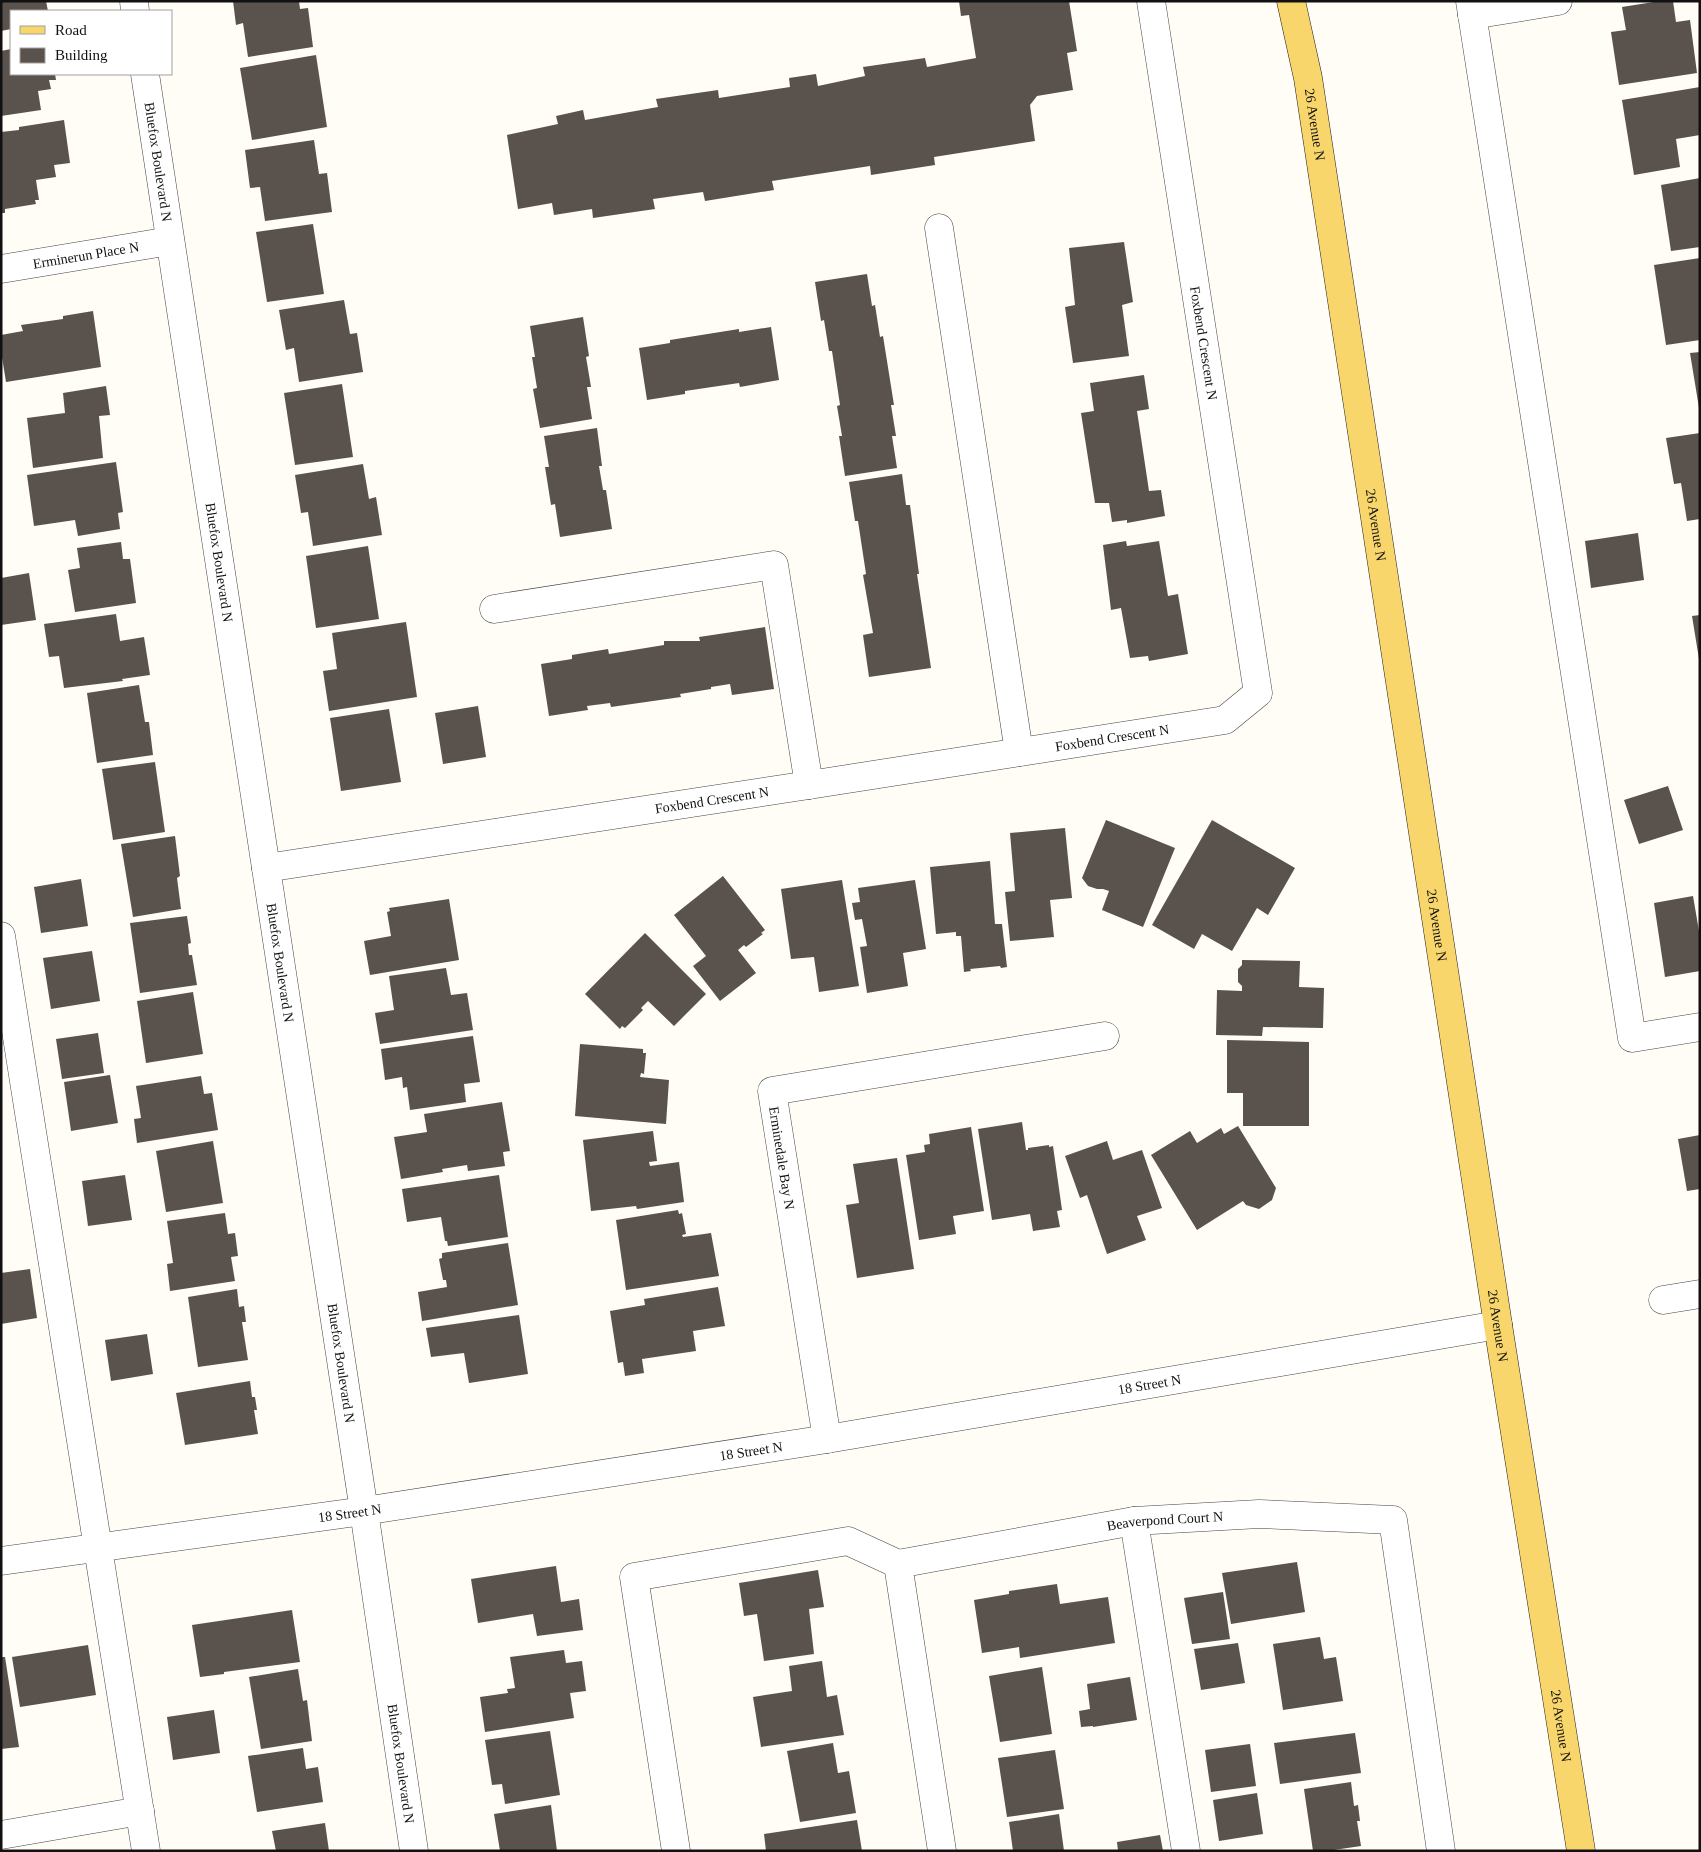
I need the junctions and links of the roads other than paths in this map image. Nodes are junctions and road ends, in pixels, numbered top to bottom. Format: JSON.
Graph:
{"nodes":[{"id":1,"x":1152,"y":1,"type":"edge"},
{"id":2,"x":1291,"y":1,"type":"edge"},
{"id":3,"x":1558,"y":1,"type":"edge"},
{"id":4,"x":1471,"y":8,"type":"edge"},
{"id":5,"x":145,"y":75,"type":"edge"},
{"id":6,"x":939,"y":228,"type":"dead end"},
{"id":7,"x":170,"y":241,"type":"junction"},
{"id":8,"x":1,"y":269,"type":"edge"},
{"id":9,"x":494,"y":609,"type":"dead end"},
{"id":10,"x":1019,"y":752,"type":"junction"},
{"id":11,"x":809,"y":785,"type":"junction"},
{"id":12,"x":266,"y":868,"type":"junction"},
{"id":13,"x":1,"y":936,"type":"edge"},
{"id":14,"x":1700,"y":1027,"type":"edge"},
{"id":15,"x":1105,"y":1036,"type":"dead end"},
{"id":16,"x":1700,"y":1294,"type":"edge"},
{"id":17,"x":1663,"y":1300,"type":"dead end"},
{"id":18,"x":1498,"y":1325,"type":"junction"},
{"id":19,"x":827,"y":1439,"type":"junction"},
{"id":20,"x":364,"y":1511,"type":"junction"},
{"id":21,"x":1134,"y":1521,"type":"junction"},
{"id":22,"x":97,"y":1547,"type":"junction"},
{"id":23,"x":1,"y":1561,"type":"edge"},
{"id":24,"x":898,"y":1564,"type":"junction"},
{"id":25,"x":140,"y":1811,"type":"junction"},
{"id":26,"x":1,"y":1835,"type":"edge"},
{"id":27,"x":146,"y":1851,"type":"edge"},
{"id":28,"x":414,"y":1851,"type":"edge"},
{"id":29,"x":676,"y":1851,"type":"edge"},
{"id":30,"x":942,"y":1851,"type":"edge"},
{"id":31,"x":1186,"y":1851,"type":"edge"},
{"id":32,"x":1441,"y":1851,"type":"edge"},
{"id":33,"x":1582,"y":1851,"type":"edge"}],
"edges":[{"from":1,"to":10,"type":"street","name":"Foxbend Crescent N"},
{"from":2,"to":18,"type":"main road","name":"26 Avenue N"},
{"from":3,"to":4,"type":"street"},
{"from":4,"to":14,"type":"street"},
{"from":5,"to":7,"type":"street","name":"Bluefox Boulevard N"},
{"from":6,"to":10,"type":"street"},
{"from":7,"to":8,"type":"street","name":"Erminerun Place N"},
{"from":7,"to":12,"type":"street","name":"Bluefox Boulevard N"},
{"from":9,"to":11,"type":"street"},
{"from":10,"to":11,"type":"street","name":"Foxbend Crescent N"},
{"from":11,"to":12,"type":"street","name":"Foxbend Crescent N"},
{"from":12,"to":20,"type":"street","name":"Bluefox Boulevard N"},
{"from":13,"to":22,"type":"street"},
{"from":15,"to":19,"type":"street","name":"Erminedale Bay N"},
{"from":16,"to":17,"type":"street"},
{"from":18,"to":19,"type":"street","name":"18 Street N"},
{"from":18,"to":33,"type":"main road","name":"26 Avenue N"},
{"from":19,"to":20,"type":"street","name":"18 Street N"},
{"from":20,"to":22,"type":"street","name":"18 Street N"},
{"from":20,"to":28,"type":"street","name":"Bluefox Boulevard N"},
{"from":21,"to":24,"type":"street","name":"Beaverpond Court N"},
{"from":21,"to":31,"type":"street"},
{"from":21,"to":32,"type":"street","name":"Beaverpond Court N"},
{"from":22,"to":23,"type":"street","name":"18 Street N"},
{"from":22,"to":25,"type":"street"},
{"from":24,"to":29,"type":"street"},
{"from":24,"to":30,"type":"street"},
{"from":25,"to":26,"type":"street"},
{"from":25,"to":27,"type":"street"}]}
